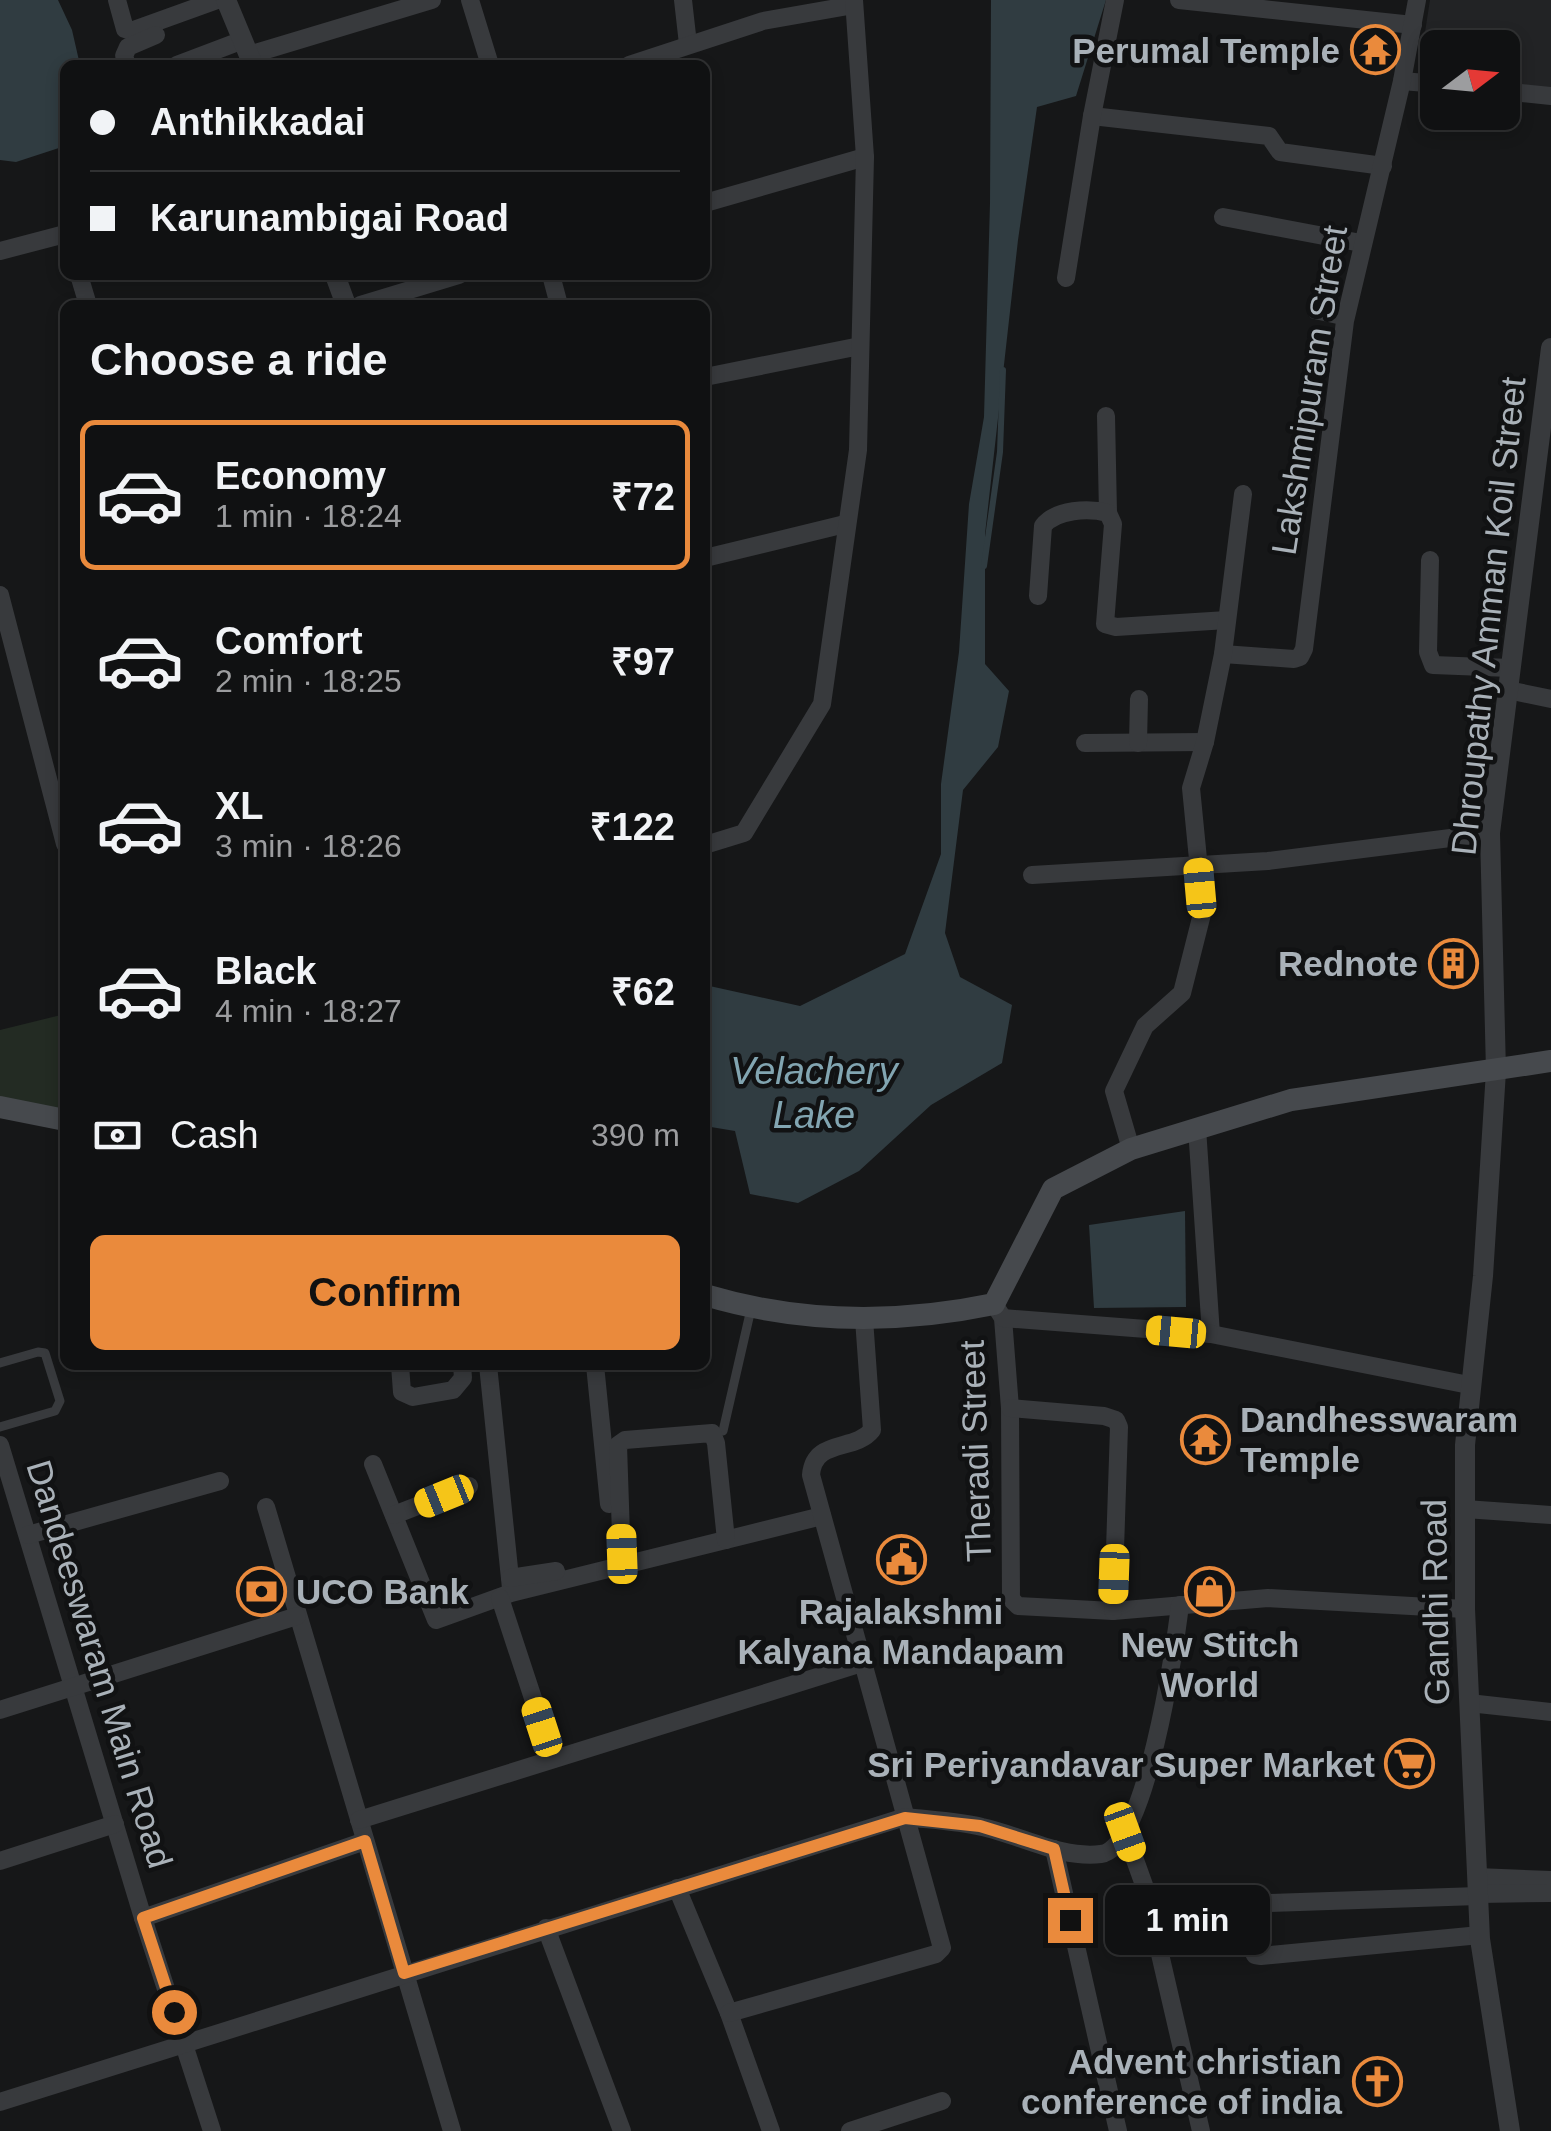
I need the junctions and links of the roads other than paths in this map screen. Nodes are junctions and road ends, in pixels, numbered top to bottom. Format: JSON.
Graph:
{"nodes":[{"id":1,"x":117,"y":0,"type":"edge"},
{"id":2,"x":432,"y":0,"type":"edge"},
{"id":3,"x":470,"y":0,"type":"edge"},
{"id":4,"x":683,"y":0,"type":"edge"},
{"id":5,"x":1116,"y":0,"type":"edge"},
{"id":6,"x":1179,"y":0,"type":"edge"},
{"id":7,"x":1417,"y":0,"type":"edge"},
{"id":8,"x":224,"y":2,"type":"edge"},
{"id":9,"x":854,"y":3,"type":"edge"},
{"id":10,"x":1413,"y":25,"type":"junction"},
{"id":11,"x":688,"y":44,"type":"junction"},
{"id":12,"x":249,"y":54,"type":"edge"},
{"id":13,"x":125,"y":60,"type":"edge"},
{"id":14,"x":210,"y":60,"type":"edge"},
{"id":15,"x":488,"y":60,"type":"edge"},
{"id":16,"x":643,"y":60,"type":"edge"},
{"id":17,"x":1402,"y":81,"type":"junction"},
{"id":18,"x":1420,"y":82,"type":"edge"},
{"id":19,"x":1520,"y":93,"type":"edge"},
{"id":20,"x":1551,"y":96,"type":"edge"},
{"id":21,"x":1092,"y":116,"type":"junction"},
{"id":22,"x":866,"y":156,"type":"junction"},
{"id":23,"x":1382,"y":166,"type":"junction"},
{"id":24,"x":710,"y":202,"type":"edge"},
{"id":25,"x":1224,"y":217,"type":"dead end"},
{"id":26,"x":60,"y":235,"type":"edge"},
{"id":27,"x":1361,"y":243,"type":"junction"},
{"id":28,"x":0,"y":251,"type":"edge"},
{"id":29,"x":1066,"y":278,"type":"dead end"},
{"id":30,"x":442,"y":280,"type":"edge"},
{"id":31,"x":376,"y":300,"type":"edge"},
{"id":32,"x":1312,"y":314,"type":"dead end"},
{"id":33,"x":1346,"y":321,"type":"junction"},
{"id":34,"x":860,"y":346,"type":"junction"},
{"id":35,"x":1551,"y":348,"type":"edge"},
{"id":36,"x":710,"y":376,"type":"edge"},
{"id":37,"x":1106,"y":416,"type":"dead end"},
{"id":38,"x":1543,"y":468,"type":"edge"},
{"id":39,"x":1243,"y":494,"type":"dead end"},
{"id":40,"x":1108,"y":514,"type":"junction"},
{"id":41,"x":845,"y":524,"type":"junction"},
{"id":42,"x":710,"y":557,"type":"edge"},
{"id":43,"x":1430,"y":560,"type":"dead end"},
{"id":44,"x":0,"y":594,"type":"edge"},
{"id":45,"x":1038,"y":596,"type":"dead end"},
{"id":46,"x":1227,"y":620,"type":"junction"},
{"id":47,"x":1223,"y":654,"type":"junction"},
{"id":48,"x":1510,"y":668,"type":"junction"},
{"id":49,"x":1508,"y":690,"type":"junction"},
{"id":50,"x":1551,"y":698,"type":"edge"},
{"id":51,"x":1139,"y":700,"type":"dead end"},
{"id":52,"x":1206,"y":742,"type":"junction"},
{"id":53,"x":1085,"y":743,"type":"dead end"},
{"id":54,"x":1138,"y":743,"type":"junction"},
{"id":55,"x":60,"y":825,"type":"edge"},
{"id":56,"x":1490,"y":833,"type":"junction"},
{"id":57,"x":710,"y":843,"type":"edge"},
{"id":58,"x":1198,"y":866,"type":"junction"},
{"id":59,"x":1032,"y":874,"type":"dead end"},
{"id":60,"x":1551,"y":1062,"type":"edge"},
{"id":61,"x":1496,"y":1071,"type":"junction"},
{"id":62,"x":0,"y":1107,"type":"edge"},
{"id":63,"x":60,"y":1119,"type":"edge"},
{"id":64,"x":1197,"y":1128,"type":"junction"},
{"id":65,"x":1130,"y":1149,"type":"junction"},
{"id":66,"x":710,"y":1297,"type":"edge"},
{"id":67,"x":750,"y":1309,"type":"junction"},
{"id":68,"x":999,"y":1311,"type":"junction"},
{"id":69,"x":864,"y":1319,"type":"junction"},
{"id":70,"x":1210,"y":1334,"type":"junction"},
{"id":71,"x":0,"y":1363,"type":"edge"},
{"id":72,"x":400,"y":1370,"type":"edge"},
{"id":73,"x":462,"y":1370,"type":"edge"},
{"id":74,"x":488,"y":1370,"type":"edge"},
{"id":75,"x":595,"y":1370,"type":"edge"},
{"id":76,"x":1470,"y":1385,"type":"junction"},
{"id":77,"x":1010,"y":1408,"type":"junction"},
{"id":78,"x":0,"y":1427,"type":"edge"},
{"id":79,"x":723,"y":1431,"type":"dead end"},
{"id":80,"x":0,"y":1444,"type":"edge"},
{"id":81,"x":373,"y":1464,"type":"dead end"},
{"id":82,"x":4,"y":1472,"type":"edge"},
{"id":83,"x":220,"y":1481,"type":"dead end"},
{"id":84,"x":469,"y":1486,"type":"dead end"},
{"id":85,"x":266,"y":1507,"type":"dead end"},
{"id":86,"x":1465,"y":1509,"type":"junction"},
{"id":87,"x":1551,"y":1514,"type":"edge"},
{"id":88,"x":394,"y":1515,"type":"junction"},
{"id":89,"x":822,"y":1516,"type":"junction"},
{"id":90,"x":28,"y":1534,"type":"junction"},
{"id":91,"x":726,"y":1540,"type":"junction"},
{"id":92,"x":622,"y":1565,"type":"junction"},
{"id":93,"x":507,"y":1590,"type":"junction"},
{"id":94,"x":1180,"y":1605,"type":"junction"},
{"id":95,"x":1465,"y":1609,"type":"junction"},
{"id":96,"x":1112,"y":1611,"type":"junction"},
{"id":97,"x":297,"y":1616,"type":"junction"},
{"id":98,"x":862,"y":1663,"type":"junction"},
{"id":99,"x":74,"y":1686,"type":"junction"},
{"id":100,"x":1469,"y":1703,"type":"junction"},
{"id":101,"x":0,"y":1710,"type":"edge"},
{"id":102,"x":1551,"y":1712,"type":"edge"},
{"id":103,"x":553,"y":1759,"type":"junction"},
{"id":104,"x":905,"y":1818,"type":"junction"},
{"id":105,"x":359,"y":1820,"type":"junction"},
{"id":106,"x":114,"y":1824,"type":"junction"},
{"id":107,"x":1125,"y":1832,"type":"junction"},
{"id":108,"x":365,"y":1841,"type":"junction"},
{"id":109,"x":1054,"y":1849,"type":"junction"},
{"id":110,"x":0,"y":1860,"type":"edge"},
{"id":111,"x":1551,"y":1880,"type":"edge"},
{"id":112,"x":677,"y":1888,"type":"junction"},
{"id":113,"x":1478,"y":1889,"type":"junction"},
{"id":114,"x":1551,"y":1893,"type":"edge"},
{"id":115,"x":143,"y":1918,"type":"junction"},
{"id":116,"x":546,"y":1928,"type":"junction"},
{"id":117,"x":1480,"y":1935,"type":"junction"},
{"id":118,"x":404,"y":1973,"type":"junction"},
{"id":119,"x":729,"y":2013,"type":"junction"},
{"id":120,"x":184,"y":2043,"type":"junction"},
{"id":121,"x":942,"y":2101,"type":"dead end"},
{"id":122,"x":0,"y":2102,"type":"edge"},
{"id":123,"x":212,"y":2131,"type":"edge"},
{"id":124,"x":452,"y":2131,"type":"edge"},
{"id":125,"x":622,"y":2131,"type":"edge"},
{"id":126,"x":771,"y":2131,"type":"edge"},
{"id":127,"x":850,"y":2131,"type":"edge"},
{"id":128,"x":1118,"y":2131,"type":"edge"},
{"id":129,"x":1201,"y":2131,"type":"edge"},
{"id":130,"x":1510,"y":2131,"type":"edge"}],
"edges":[{"from":1,"to":8,"type":"street"},
{"from":2,"to":12,"type":"street"},
{"from":3,"to":15,"type":"street"},
{"from":4,"to":11,"type":"street"},
{"from":5,"to":21,"type":"street"},
{"from":6,"to":10,"type":"street"},
{"from":7,"to":10,"type":"street","name":"Lakshmipuram Street"},
{"from":8,"to":12,"type":"street"},
{"from":8,"to":13,"type":"street"},
{"from":9,"to":11,"type":"street"},
{"from":9,"to":22,"type":"street"},
{"from":10,"to":17,"type":"street","name":"Lakshmipuram Street"},
{"from":11,"to":16,"type":"street"},
{"from":12,"to":14,"type":"street"},
{"from":17,"to":18,"type":"street"},
{"from":17,"to":23,"type":"street","name":"Lakshmipuram Street"},
{"from":19,"to":20,"type":"street"},
{"from":21,"to":23,"type":"street"},
{"from":21,"to":29,"type":"street"},
{"from":22,"to":24,"type":"street"},
{"from":22,"to":34,"type":"street"},
{"from":23,"to":27,"type":"street","name":"Lakshmipuram Street"},
{"from":25,"to":27,"type":"street"},
{"from":26,"to":28,"type":"street"},
{"from":27,"to":33,"type":"street","name":"Lakshmipuram Street"},
{"from":30,"to":31,"type":"street"},
{"from":32,"to":33,"type":"lane"},
{"from":33,"to":47,"type":"street","name":"Lakshmipuram Street"},
{"from":34,"to":36,"type":"street"},
{"from":34,"to":41,"type":"street"},
{"from":35,"to":38,"type":"street","name":"Dhroupathy Amman Koil Street"},
{"from":37,"to":40,"type":"street"},
{"from":38,"to":48,"type":"street","name":"Dhroupathy Amman Koil Street"},
{"from":39,"to":46,"type":"street"},
{"from":40,"to":45,"type":"street"},
{"from":40,"to":46,"type":"street"},
{"from":41,"to":42,"type":"street"},
{"from":41,"to":57,"type":"street"},
{"from":43,"to":48,"type":"street"},
{"from":44,"to":55,"type":"street"},
{"from":46,"to":47,"type":"street"},
{"from":47,"to":52,"type":"street"},
{"from":48,"to":49,"type":"street","name":"Dhroupathy Amman Koil Street"},
{"from":49,"to":50,"type":"street"},
{"from":49,"to":56,"type":"street","name":"Dhroupathy Amman Koil Street"},
{"from":51,"to":54,"type":"street"},
{"from":52,"to":54,"type":"street"},
{"from":52,"to":58,"type":"street"},
{"from":53,"to":54,"type":"street"},
{"from":56,"to":58,"type":"street"},
{"from":56,"to":61,"type":"street","name":"Dhroupathy Amman Koil Street"},
{"from":58,"to":59,"type":"street"},
{"from":58,"to":65,"type":"street"},
{"from":60,"to":61,"type":"main road"},
{"from":61,"to":64,"type":"main road"},
{"from":61,"to":76,"type":"street","name":"Gandhi Road"},
{"from":62,"to":63,"type":"main road"},
{"from":64,"to":65,"type":"main road"},
{"from":64,"to":70,"type":"street"},
{"from":65,"to":68,"type":"main road"},
{"from":66,"to":67,"type":"main road"},
{"from":67,"to":69,"type":"main road"},
{"from":67,"to":79,"type":"lane"},
{"from":68,"to":69,"type":"main road"},
{"from":68,"to":70,"type":"street"},
{"from":68,"to":77,"type":"street","name":"Theradi Street"},
{"from":69,"to":89,"type":"street"},
{"from":70,"to":76,"type":"street"},
{"from":71,"to":78,"type":"lane"},
{"from":72,"to":73,"type":"street"},
{"from":74,"to":93,"type":"street"},
{"from":75,"to":93,"type":"street"},
{"from":76,"to":86,"type":"street","name":"Gandhi Road"},
{"from":77,"to":96,"type":"street","name":"Theradi Street"},
{"from":77,"to":96,"type":"street"},
{"from":80,"to":82,"type":"street","name":"Dandeeswaram Main Road"},
{"from":81,"to":88,"type":"street"},
{"from":82,"to":90,"type":"street","name":"Dandeeswaram Main Road"},
{"from":83,"to":90,"type":"street"},
{"from":84,"to":88,"type":"street"},
{"from":85,"to":97,"type":"street"},
{"from":86,"to":87,"type":"street"},
{"from":86,"to":95,"type":"street","name":"Gandhi Road"},
{"from":88,"to":93,"type":"street"},
{"from":89,"to":91,"type":"street"},
{"from":89,"to":98,"type":"street"},
{"from":90,"to":99,"type":"street","name":"Dandeeswaram Main Road"},
{"from":91,"to":92,"type":"street"},
{"from":91,"to":92,"type":"street"},
{"from":92,"to":93,"type":"street"},
{"from":93,"to":103,"type":"street"},
{"from":94,"to":95,"type":"street"},
{"from":94,"to":96,"type":"street"},
{"from":94,"to":107,"type":"street"},
{"from":95,"to":100,"type":"street","name":"Gandhi Road"},
{"from":97,"to":99,"type":"street"},
{"from":97,"to":105,"type":"street"},
{"from":98,"to":103,"type":"street"},
{"from":98,"to":104,"type":"street"},
{"from":99,"to":101,"type":"street"},
{"from":99,"to":106,"type":"street","name":"Dandeeswaram Main Road"},
{"from":100,"to":102,"type":"street"},
{"from":100,"to":113,"type":"street","name":"Gandhi Road"},
{"from":103,"to":105,"type":"street"},
{"from":104,"to":109,"type":"street"},
{"from":104,"to":112,"type":"street"},
{"from":104,"to":119,"type":"street"},
{"from":105,"to":108,"type":"street"},
{"from":106,"to":110,"type":"street"},
{"from":106,"to":115,"type":"street","name":"Dandeeswaram Main Road"},
{"from":107,"to":109,"type":"street"},
{"from":107,"to":129,"type":"street"},
{"from":108,"to":115,"type":"street"},
{"from":108,"to":118,"type":"street"},
{"from":109,"to":128,"type":"street"},
{"from":111,"to":113,"type":"street"},
{"from":112,"to":116,"type":"street"},
{"from":112,"to":119,"type":"street"},
{"from":113,"to":114,"type":"street"},
{"from":113,"to":117,"type":"street","name":"Gandhi Road"},
{"from":113,"to":117,"type":"street"},
{"from":115,"to":120,"type":"street","name":"Dandeeswaram Main Road"},
{"from":116,"to":118,"type":"street"},
{"from":116,"to":125,"type":"street"},
{"from":117,"to":130,"type":"street","name":"Gandhi Road"},
{"from":118,"to":120,"type":"street"},
{"from":118,"to":124,"type":"street"},
{"from":119,"to":126,"type":"street"},
{"from":120,"to":122,"type":"street"},
{"from":120,"to":123,"type":"street","name":"Dandeeswaram Main Road"},
{"from":121,"to":127,"type":"street"}]}
